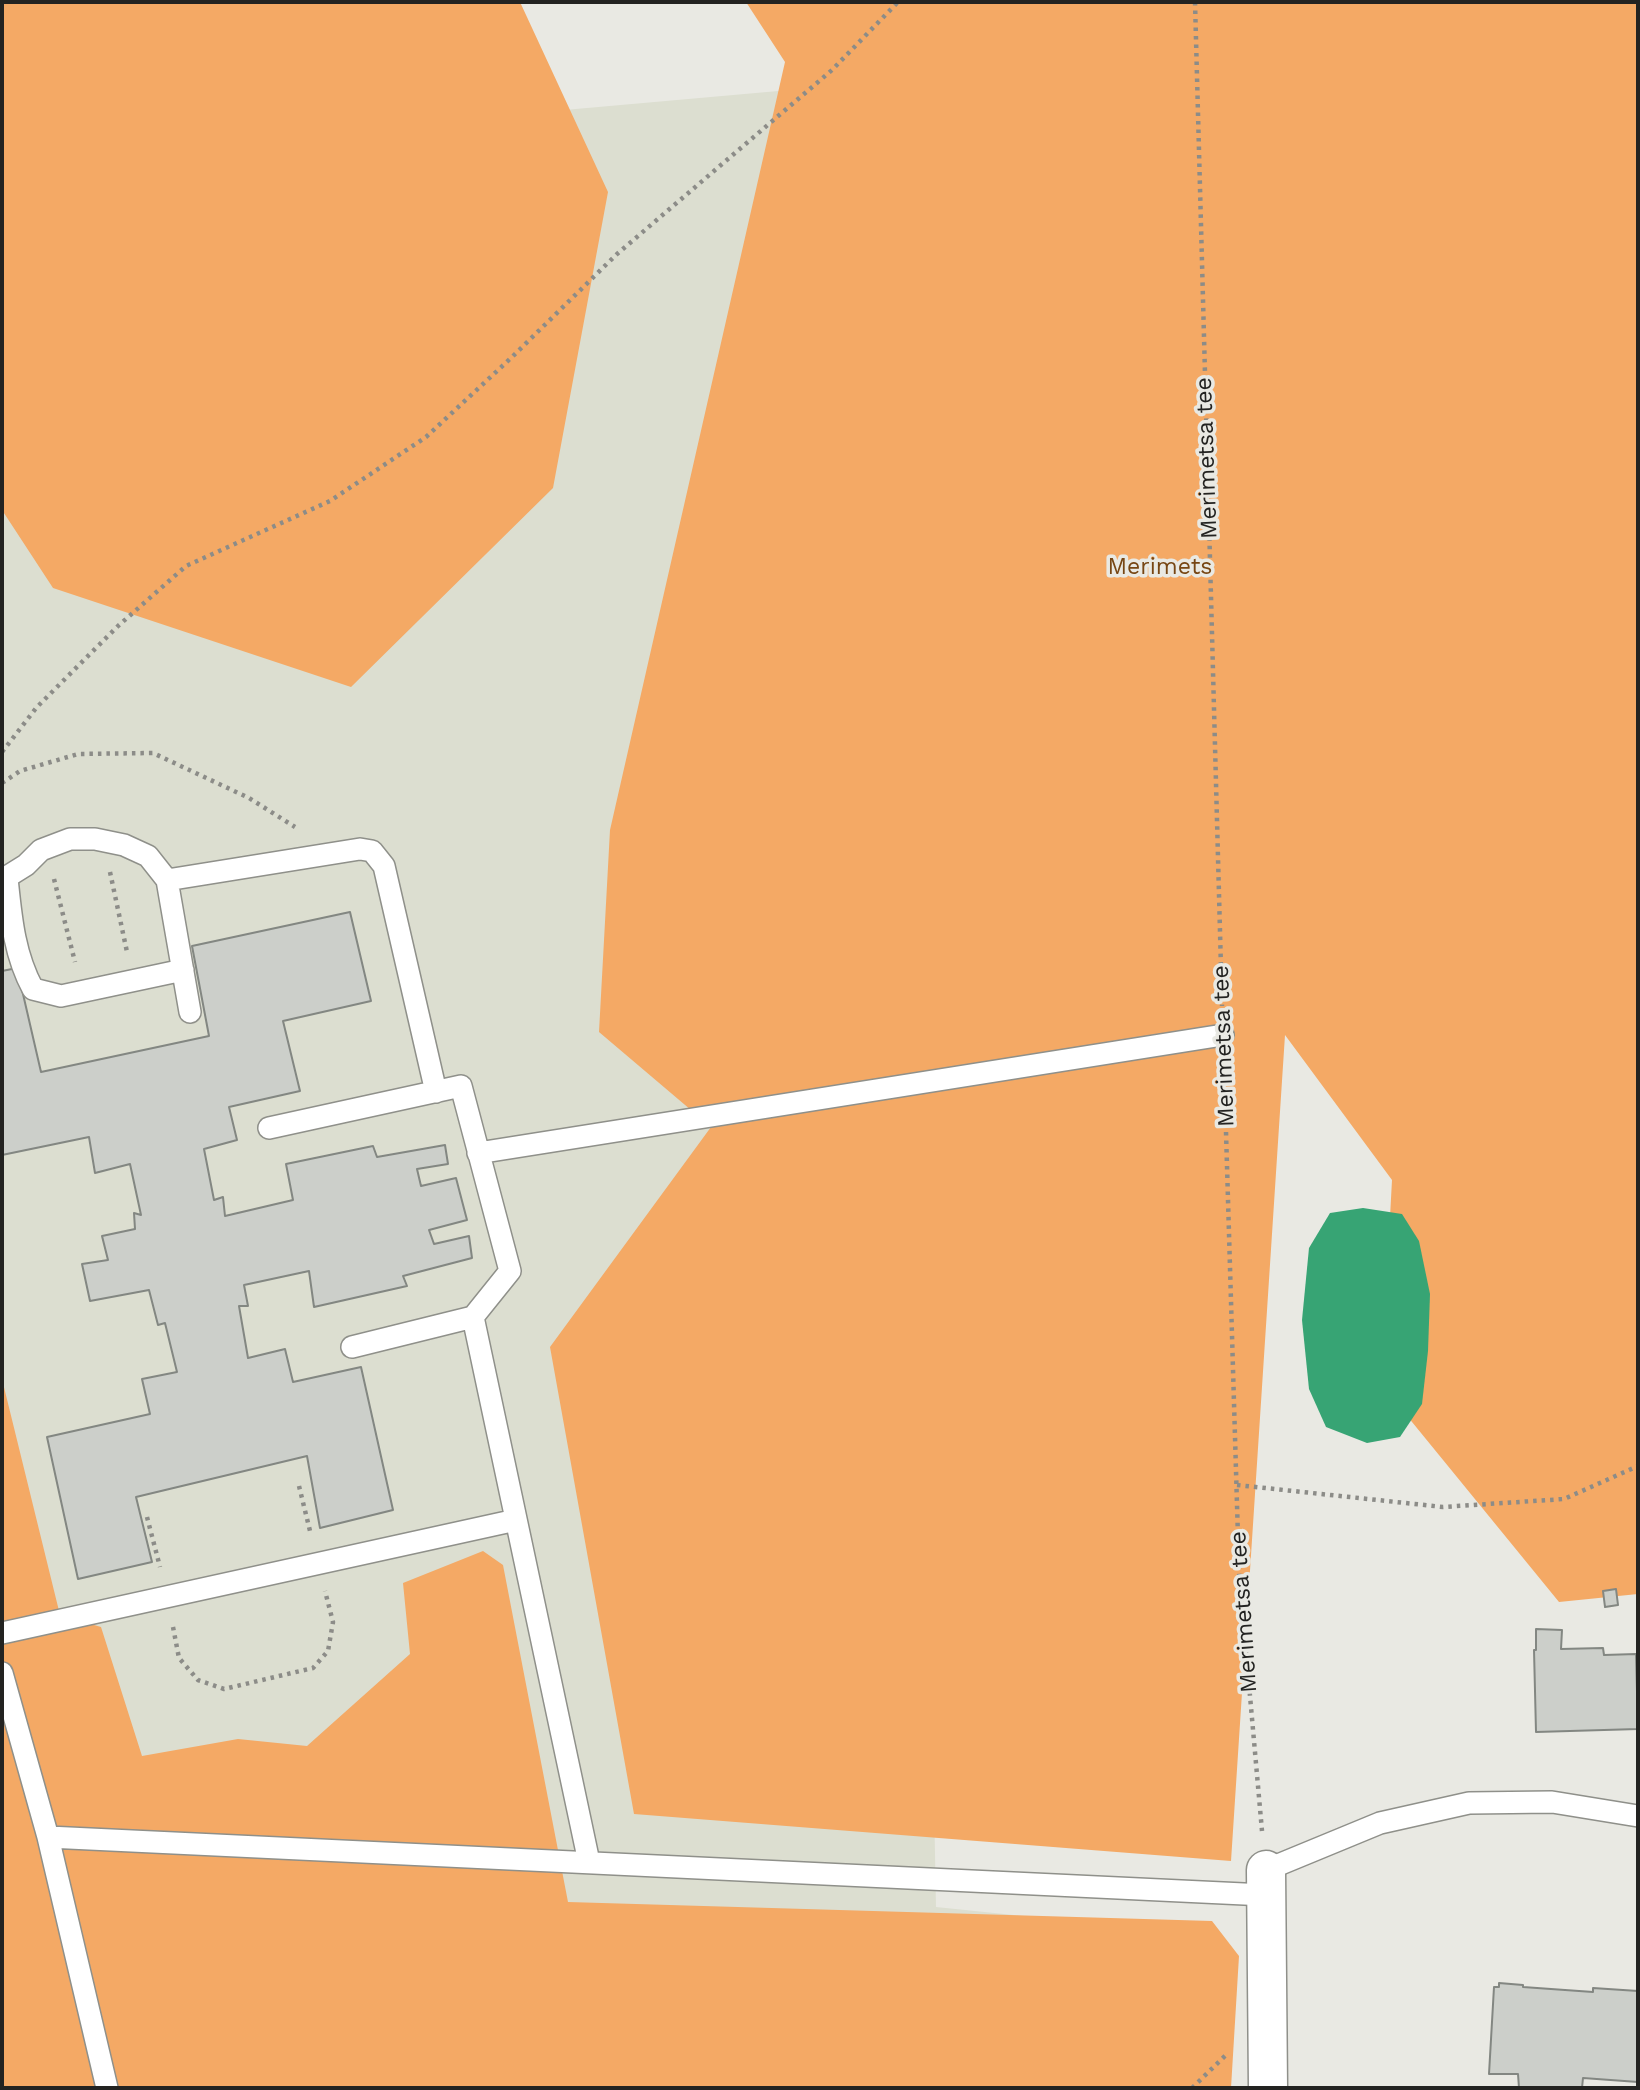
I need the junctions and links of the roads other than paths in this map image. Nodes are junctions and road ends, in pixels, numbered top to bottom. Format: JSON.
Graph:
{"nodes":[{"id":1,"x":4,"y":879,"type":"edge"},
{"id":2,"x":167,"y":880,"type":"junction"},
{"id":3,"x":183,"y":970,"type":"junction"},
{"id":4,"x":190,"y":1012,"type":"dead end"},
{"id":5,"x":1223,"y":1035,"type":"road end"},
{"id":6,"x":436,"y":1092,"type":"junction"},
{"id":7,"x":269,"y":1128,"type":"dead end"},
{"id":8,"x":478,"y":1153,"type":"junction"},
{"id":9,"x":473,"y":1317,"type":"junction"},
{"id":10,"x":352,"y":1347,"type":"dead end"},
{"id":11,"x":516,"y":1520,"type":"junction"},
{"id":12,"x":2,"y":1633,"type":"edge"},
{"id":13,"x":2,"y":1673,"type":"edge"},
{"id":14,"x":1638,"y":1816,"type":"edge"},
{"id":15,"x":48,"y":1837,"type":"junction"},
{"id":16,"x":589,"y":1862,"type":"junction"},
{"id":17,"x":1265,"y":1883,"type":"junction"},
{"id":18,"x":107,"y":2088,"type":"edge"},
{"id":19,"x":1268,"y":2088,"type":"edge"}],
"edges":[{"from":1,"to":2,"type":"lane"},
{"from":1,"to":3,"type":"lane"},
{"from":2,"to":3,"type":"lane"},
{"from":2,"to":6,"type":"lane"},
{"from":3,"to":4,"type":"lane"},
{"from":5,"to":8,"type":"lane"},
{"from":6,"to":7,"type":"lane"},
{"from":6,"to":8,"type":"lane"},
{"from":8,"to":9,"type":"lane"},
{"from":9,"to":10,"type":"lane"},
{"from":9,"to":11,"type":"lane"},
{"from":11,"to":12,"type":"lane"},
{"from":11,"to":16,"type":"lane"},
{"from":13,"to":15,"type":"lane"},
{"from":14,"to":17,"type":"lane"},
{"from":15,"to":16,"type":"lane"},
{"from":15,"to":18,"type":"lane"},
{"from":16,"to":17,"type":"lane"},
{"from":17,"to":19,"type":"street"}]}
